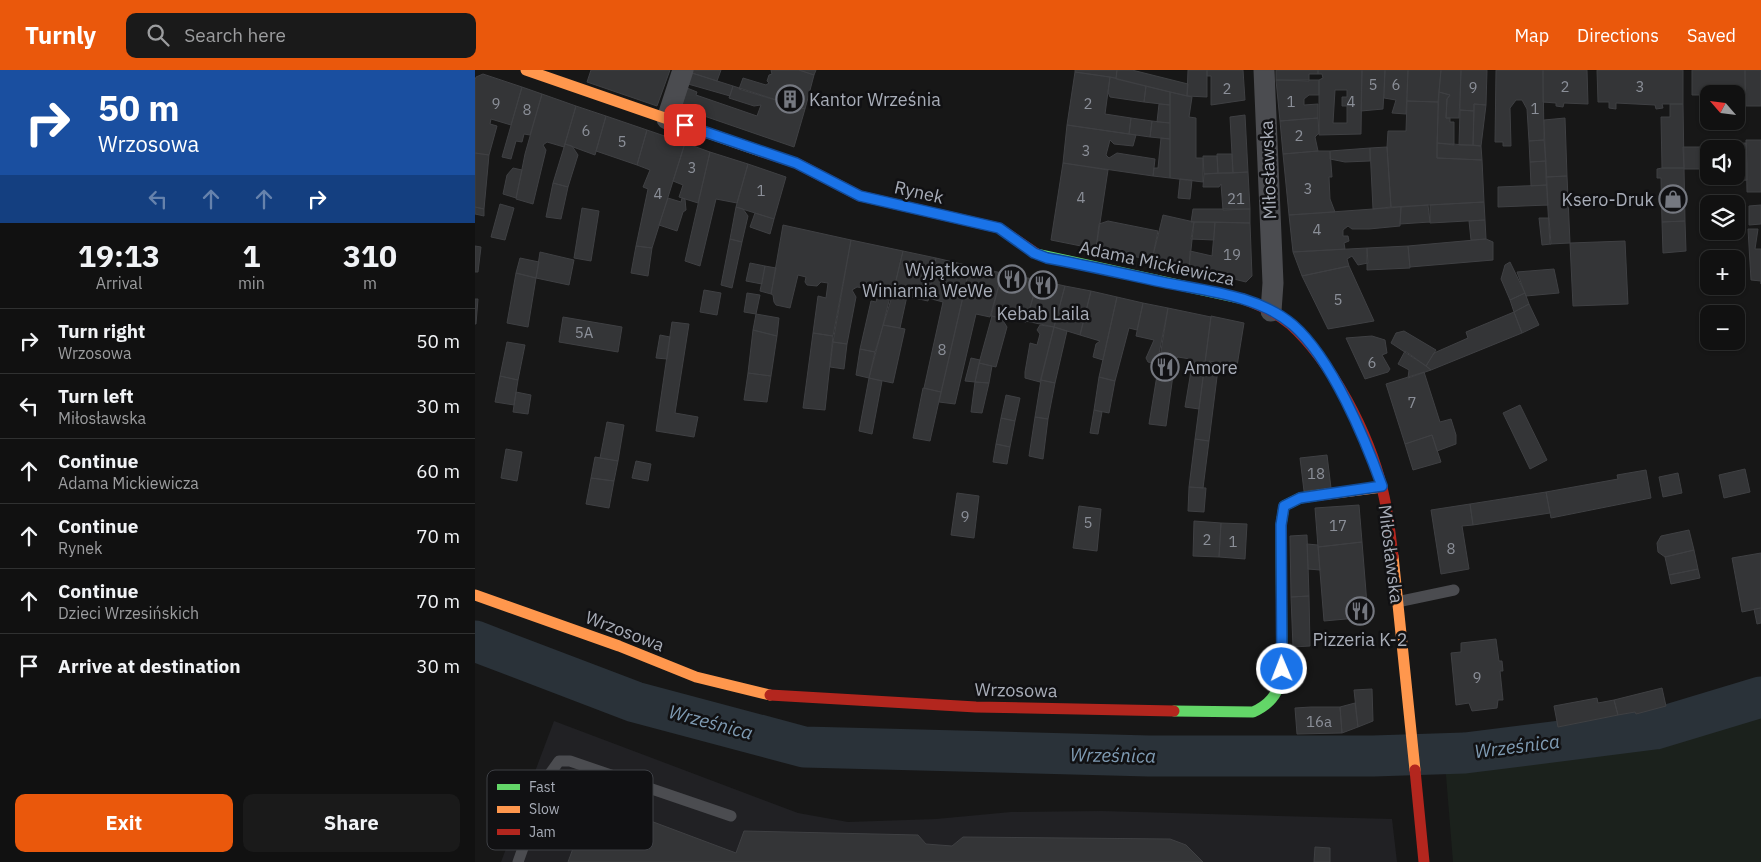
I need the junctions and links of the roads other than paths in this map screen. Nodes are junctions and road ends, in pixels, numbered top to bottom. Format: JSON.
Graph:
{"nodes":[{"id":1,"x":526,"y":70,"type":"edge"},
{"id":2,"x":683,"y":70,"type":"edge"},
{"id":3,"x":1263,"y":70,"type":"edge"},
{"id":4,"x":667,"y":119,"type":"junction"},
{"id":5,"x":1034,"y":253,"type":"joint"},
{"id":6,"x":1271,"y":311,"type":"junction"},
{"id":7,"x":1382,"y":486,"type":"junction"},
{"id":8,"x":1454,"y":590,"type":"dead end"},
{"id":9,"x":475,"y":595,"type":"edge"},
{"id":10,"x":1397,"y":602,"type":"junction"},
{"id":11,"x":553,"y":770,"type":"edge"},
{"id":12,"x":596,"y":770,"type":"edge"},
{"id":13,"x":653,"y":789,"type":"edge"},
{"id":14,"x":731,"y":816,"type":"dead end"},
{"id":15,"x":522,"y":850,"type":"edge"},
{"id":16,"x":518,"y":862,"type":"edge"},
{"id":17,"x":1424,"y":862,"type":"edge"}],
"edges":[{"from":1,"to":4,"type":"street","name":"Rynek"},
{"from":2,"to":4,"type":"street"},
{"from":3,"to":6,"type":"street","name":"Miłosławska"},
{"from":4,"to":5,"type":"street","name":"Rynek"},
{"from":5,"to":6,"type":"street","name":"Adama Mickiewicza"},
{"from":6,"to":7,"type":"street","name":"Miłosławska"},
{"from":7,"to":9,"type":"street","name":"Wrzosowa"},
{"from":7,"to":10,"type":"street","name":"Miłosławska"},
{"from":8,"to":10,"type":"lane"},
{"from":10,"to":17,"type":"street","name":"Miłosławska"},
{"from":11,"to":12,"type":"lane"},
{"from":13,"to":14,"type":"lane"},
{"from":15,"to":16,"type":"lane"}]}
